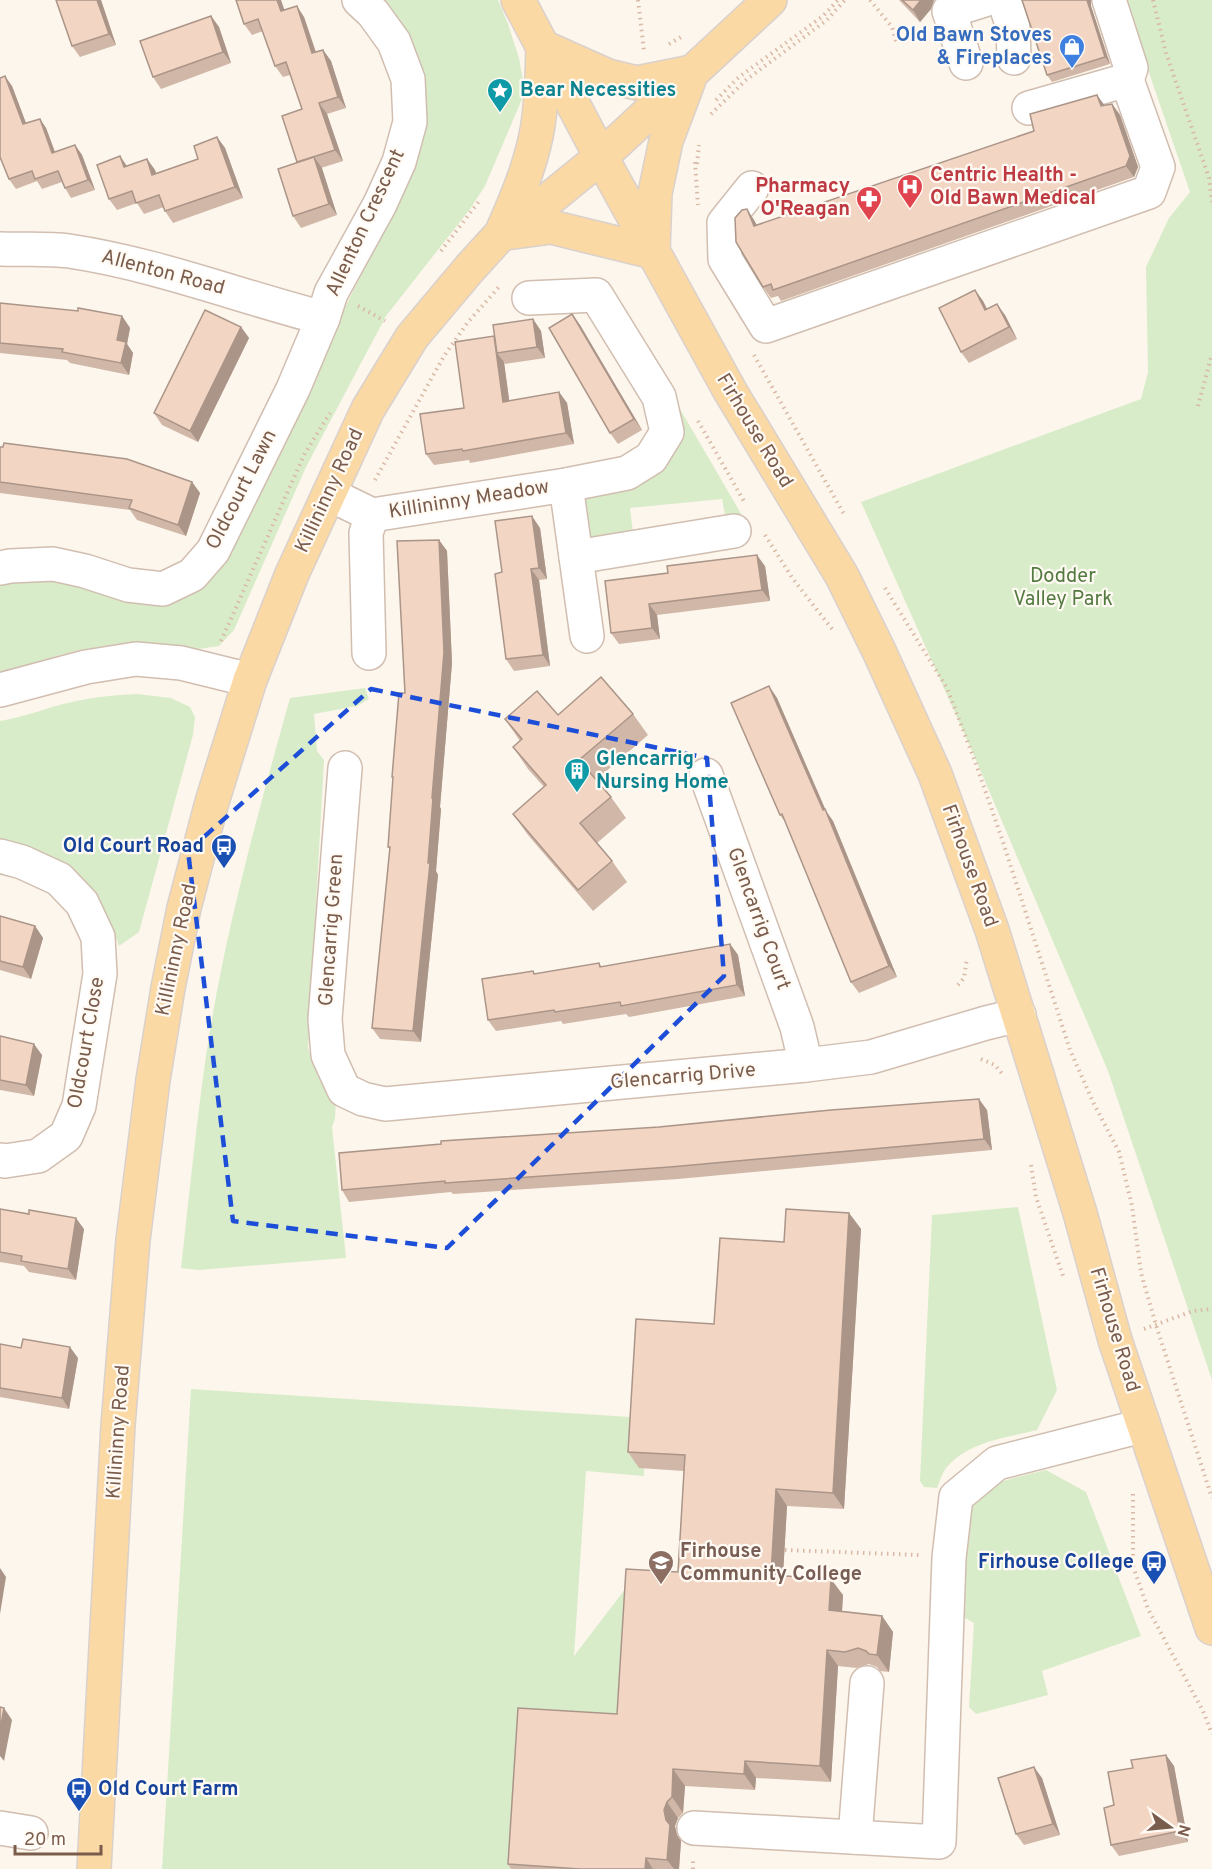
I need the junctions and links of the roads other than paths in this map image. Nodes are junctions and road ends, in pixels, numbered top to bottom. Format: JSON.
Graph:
{"nodes":[{"id":1,"x":359,"y":0,"type":"edge"},
{"id":2,"x":518,"y":0,"type":"edge"},
{"id":3,"x":770,"y":0,"type":"edge"},
{"id":4,"x":985,"y":0,"type":"edge"},
{"id":5,"x":1004,"y":0,"type":"edge"},
{"id":6,"x":1109,"y":0,"type":"edge"},
{"id":7,"x":543,"y":47,"type":"junction"},
{"id":8,"x":692,"y":72,"type":"junction"},
{"id":9,"x":1127,"y":80,"type":"junction"},
{"id":10,"x":1029,"y":108,"type":"dead end"},
{"id":11,"x":602,"y":157,"type":"junction"},
{"id":12,"x":752,"y":188,"type":"dead end"},
{"id":13,"x":501,"y":234,"type":"junction"},
{"id":14,"x":0,"y":249,"type":"edge"},
{"id":15,"x":653,"y":252,"type":"junction"},
{"id":16,"x":529,"y":298,"type":"dead end"},
{"id":17,"x":336,"y":309,"type":"junction"},
{"id":18,"x":566,"y":485,"type":"junction"},
{"id":19,"x":328,"y":494,"type":"junction"},
{"id":20,"x":372,"y":515,"type":"junction"},
{"id":21,"x":748,"y":523,"type":"road end"},
{"id":22,"x":576,"y":557,"type":"junction"},
{"id":23,"x":0,"y":568,"type":"edge"},
{"id":24,"x":587,"y":636,"type":"dead end"},
{"id":25,"x":369,"y":652,"type":"dead end"},
{"id":26,"x":250,"y":680,"type":"junction"},
{"id":27,"x":0,"y":690,"type":"edge"},
{"id":28,"x":345,"y":768,"type":"dead end"},
{"id":29,"x":706,"y":775,"type":"dead end"},
{"id":30,"x":0,"y":856,"type":"edge"},
{"id":31,"x":1019,"y":1015,"type":"junction"},
{"id":32,"x":806,"y":1065,"type":"junction"},
{"id":33,"x":344,"y":1090,"type":"joint"},
{"id":34,"x":0,"y":1160,"type":"edge"},
{"id":35,"x":1143,"y":1423,"type":"junction"},
{"id":36,"x":1212,"y":1628,"type":"edge"},
{"id":37,"x":867,"y":1683,"type":"dead end"},
{"id":38,"x":694,"y":1828,"type":"dead end"},
{"id":39,"x":855,"y":1837,"type":"junction"},
{"id":40,"x":94,"y":1869,"type":"edge"}],
"edges":[{"from":1,"to":17,"type":"street","name":"Allenton Crescent"},
{"from":2,"to":7,"type":"main road","name":"Firhouse Road"},
{"from":3,"to":8,"type":"main road","name":"Killininny Road"},
{"from":4,"to":5,"type":"street"},
{"from":6,"to":9,"type":"street"},
{"from":7,"to":8,"type":"main road"},
{"from":7,"to":11,"type":"main road","name":"Firhouse Road"},
{"from":7,"to":13,"type":"main road"},
{"from":8,"to":11,"type":"main road","name":"Killininny Road"},
{"from":8,"to":15,"type":"main road"},
{"from":9,"to":10,"type":"street"},
{"from":9,"to":12,"type":"street"},
{"from":11,"to":13,"type":"main road","name":"Killininny Road"},
{"from":11,"to":15,"type":"main road","name":"Firhouse Road"},
{"from":13,"to":15,"type":"main road"},
{"from":13,"to":19,"type":"main road","name":"Killininny Road"},
{"from":14,"to":17,"type":"street","name":"Allenton Road"},
{"from":15,"to":31,"type":"main road","name":"Firhouse Road"},
{"from":16,"to":18,"type":"street","name":"Killininny Meadow"},
{"from":17,"to":23,"type":"street","name":"Oldcourt Lawn"},
{"from":18,"to":20,"type":"street","name":"Killininny Meadow"},
{"from":18,"to":22,"type":"street","name":"Killininny Meadow"},
{"from":19,"to":20,"type":"street","name":"Killininny Meadow"},
{"from":19,"to":26,"type":"main road","name":"Killininny Road"},
{"from":20,"to":25,"type":"street","name":"Killininny Meadow"},
{"from":21,"to":22,"type":"street"},
{"from":22,"to":24,"type":"street","name":"Killininny Meadow"},
{"from":26,"to":27,"type":"street"},
{"from":26,"to":40,"type":"main road","name":"Killininny Road"},
{"from":28,"to":33,"type":"street","name":"Glencarrig Green"},
{"from":29,"to":32,"type":"street","name":"Glencarrig Court"},
{"from":30,"to":34,"type":"street","name":"Oldcourt Close"},
{"from":31,"to":32,"type":"street","name":"Glencarrig Drive"},
{"from":31,"to":35,"type":"main road","name":"Firhouse Road"},
{"from":32,"to":33,"type":"street","name":"Glencarrig Drive"},
{"from":35,"to":36,"type":"main road","name":"Firhouse Road"},
{"from":35,"to":39,"type":"street"},
{"from":37,"to":39,"type":"street"},
{"from":38,"to":39,"type":"street"}]}
